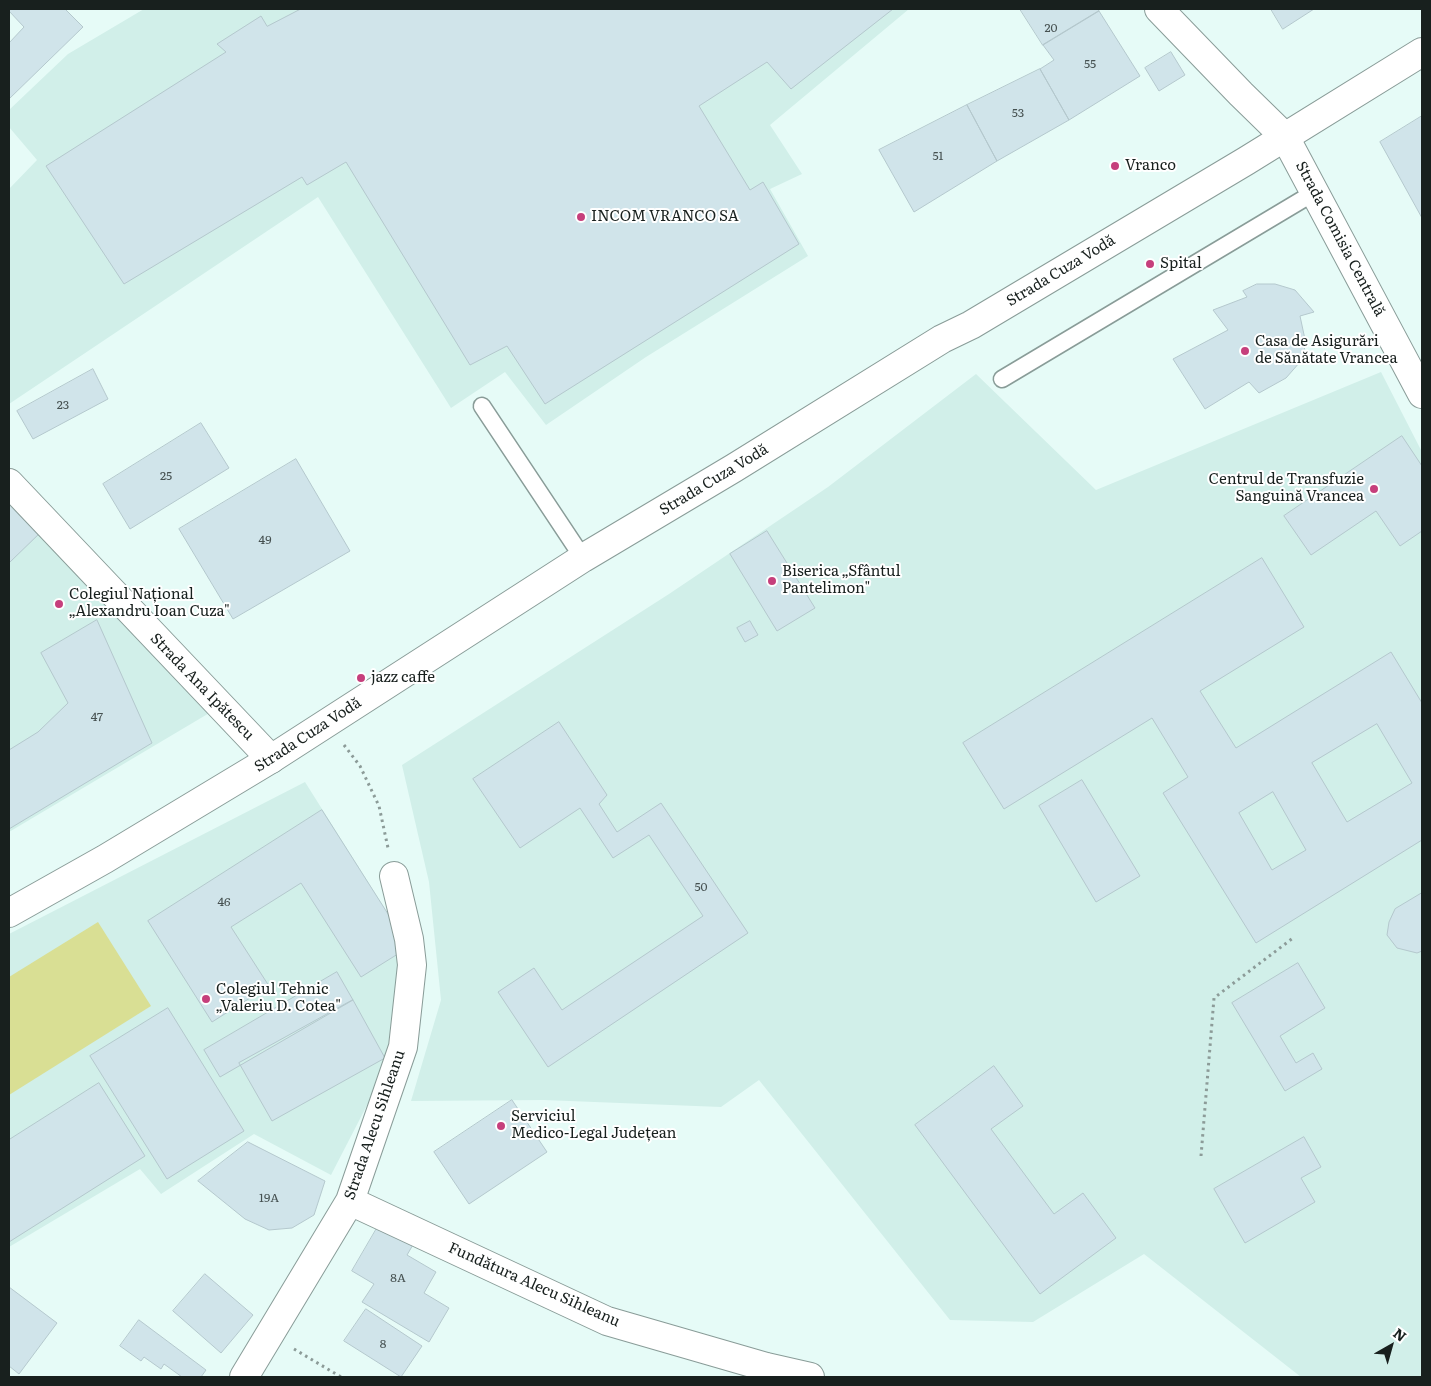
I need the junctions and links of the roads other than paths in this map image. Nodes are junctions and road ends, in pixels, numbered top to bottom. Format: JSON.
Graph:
{"nodes":[{"id":1,"x":1158,"y":9,"type":"edge"},
{"id":2,"x":1422,"y":52,"type":"edge"},
{"id":3,"x":1285,"y":137,"type":"junction"},
{"id":4,"x":1315,"y":192,"type":"junction"},
{"id":5,"x":1002,"y":379,"type":"dead end"},
{"id":6,"x":1422,"y":394,"type":"edge"},
{"id":7,"x":482,"y":406,"type":"dead end"},
{"id":8,"x":9,"y":483,"type":"edge"},
{"id":9,"x":583,"y":558,"type":"junction"},
{"id":10,"x":271,"y":759,"type":"junction"},
{"id":11,"x":394,"y":876,"type":"road end"},
{"id":12,"x":9,"y":913,"type":"edge"},
{"id":13,"x":350,"y":1201,"type":"junction"},
{"id":14,"x":244,"y":1377,"type":"edge"},
{"id":15,"x":810,"y":1377,"type":"edge"}],
"edges":[{"from":1,"to":3,"type":"street","name":"Strada Comisia Centrală"},
{"from":2,"to":3,"type":"street","name":"Strada Cuza Vodă"},
{"from":3,"to":4,"type":"street","name":"Strada Comisia Centrală"},
{"from":3,"to":9,"type":"street","name":"Strada Cuza Vodă"},
{"from":4,"to":5,"type":"lane"},
{"from":4,"to":6,"type":"street","name":"Strada Comisia Centrală"},
{"from":7,"to":9,"type":"lane"},
{"from":8,"to":10,"type":"street","name":"Strada Ana Ipătescu"},
{"from":9,"to":10,"type":"street","name":"Strada Cuza Vodă"},
{"from":10,"to":12,"type":"street","name":"Strada Cuza Vodă"},
{"from":11,"to":13,"type":"street","name":"Strada Alecu Sihleanu"},
{"from":13,"to":14,"type":"street","name":"Strada Alecu Sihleanu"},
{"from":13,"to":15,"type":"street","name":"Fundătura Alecu Sihleanu"}]}
